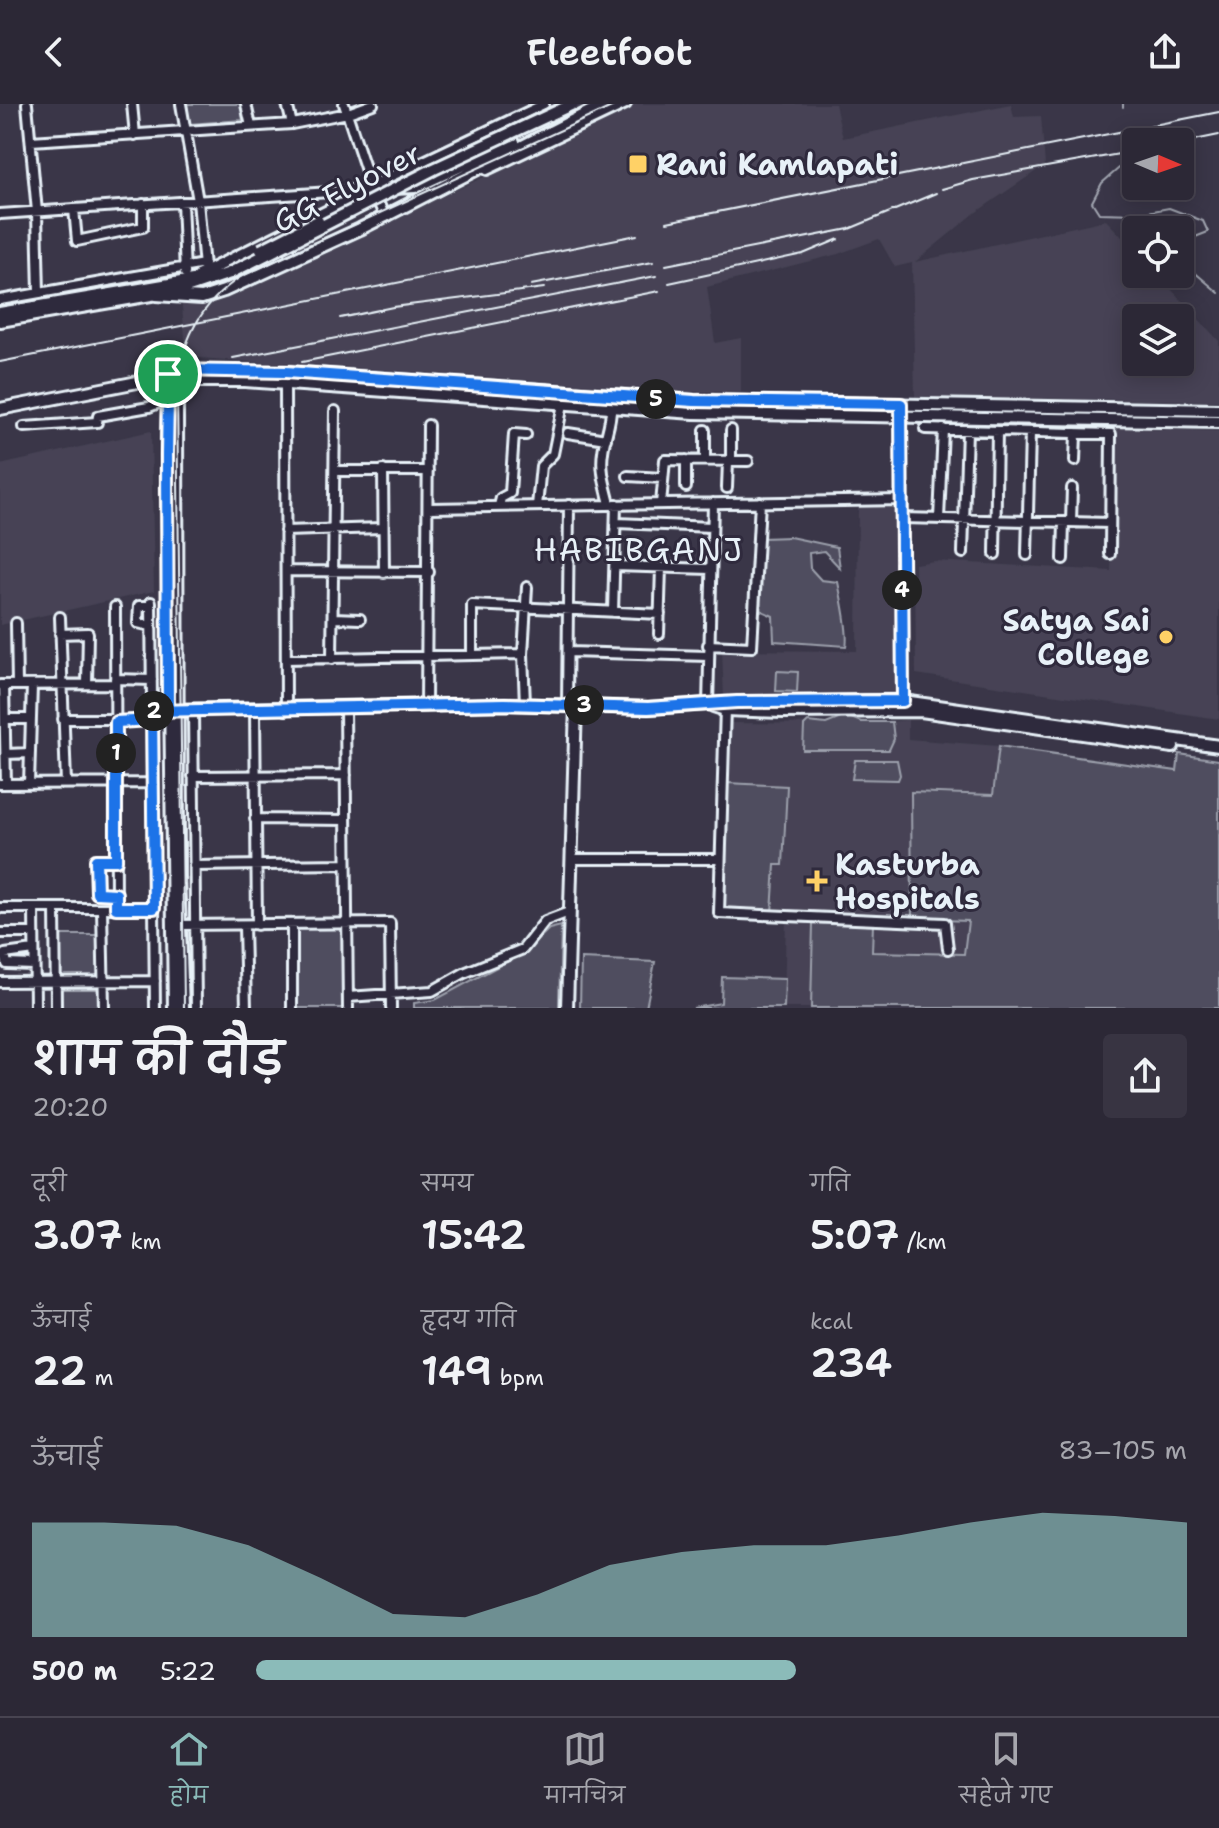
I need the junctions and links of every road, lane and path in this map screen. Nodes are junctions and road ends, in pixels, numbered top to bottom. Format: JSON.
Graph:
{"nodes":[{"id":1,"x":27,"y":104,"type":"edge"},
{"id":2,"x":132,"y":104,"type":"edge"},
{"id":3,"x":181,"y":104,"type":"edge"},
{"id":4,"x":246,"y":104,"type":"edge"},
{"id":5,"x":287,"y":104,"type":"edge"},
{"id":6,"x":373,"y":104,"type":"edge"},
{"id":7,"x":544,"y":104,"type":"edge"},
{"id":8,"x":557,"y":104,"type":"edge"},
{"id":9,"x":573,"y":104,"type":"edge"},
{"id":10,"x":596,"y":104,"type":"edge"},
{"id":11,"x":605,"y":104,"type":"edge"},
{"id":12,"x":626,"y":104,"type":"edge"},
{"id":13,"x":345,"y":109,"type":"edge"},
{"id":14,"x":292,"y":124,"type":"junction"},
{"id":15,"x":251,"y":126,"type":"junction"},
{"id":16,"x":184,"y":131,"type":"junction"},
{"id":17,"x":135,"y":135,"type":"junction"},
{"id":18,"x":31,"y":141,"type":"junction"},
{"id":19,"x":372,"y":188,"type":"junction"},
{"id":20,"x":198,"y":201,"type":"junction"},
{"id":21,"x":182,"y":202,"type":"junction"},
{"id":22,"x":143,"y":204,"type":"junction"},
{"id":23,"x":74,"y":209,"type":"junction"},
{"id":24,"x":37,"y":212,"type":"junction"},
{"id":25,"x":0,"y":214,"type":"edge"},
{"id":26,"x":385,"y":217,"type":"junction"},
{"id":27,"x":185,"y":269,"type":"junction"},
{"id":28,"x":225,"y":272,"type":"junction"},
{"id":29,"x":194,"y":278,"type":"junction"},
{"id":30,"x":39,"y":293,"type":"junction"},
{"id":31,"x":156,"y":295,"type":"junction"},
{"id":32,"x":0,"y":300,"type":"edge"},
{"id":33,"x":27,"y":312,"type":"junction"},
{"id":34,"x":0,"y":313,"type":"edge"},
{"id":35,"x":0,"y":321,"type":"edge"},
{"id":36,"x":176,"y":379,"type":"junction"},
{"id":37,"x":417,"y":382,"type":"junction"},
{"id":38,"x":285,"y":385,"type":"junction"},
{"id":39,"x":416,"y":394,"type":"junction"},
{"id":40,"x":168,"y":399,"type":"junction"},
{"id":41,"x":563,"y":404,"type":"junction"},
{"id":42,"x":901,"y":404,"type":"junction"},
{"id":43,"x":611,"y":408,"type":"junction"},
{"id":44,"x":0,"y":409,"type":"edge"},
{"id":45,"x":1219,"y":410,"type":"edge"},
{"id":46,"x":335,"y":411,"type":"dead end"},
{"id":47,"x":0,"y":416,"type":"edge"},
{"id":48,"x":901,"y":417,"type":"junction"},
{"id":49,"x":1219,"y":422,"type":"edge"},
{"id":50,"x":428,"y":425,"type":"dead end"},
{"id":51,"x":24,"y":427,"type":"dead end"},
{"id":52,"x":925,"y":429,"type":"dead end"},
{"id":53,"x":943,"y":429,"type":"junction"},
{"id":54,"x":705,"y":430,"type":"dead end"},
{"id":55,"x":731,"y":430,"type":"dead end"},
{"id":56,"x":967,"y":430,"type":"junction"},
{"id":57,"x":997,"y":431,"type":"junction"},
{"id":58,"x":1030,"y":432,"type":"junction"},
{"id":59,"x":568,"y":433,"type":"dead end"},
{"id":60,"x":1076,"y":433,"type":"junction"},
{"id":61,"x":526,"y":435,"type":"dead end"},
{"id":62,"x":606,"y":439,"type":"junction"},
{"id":63,"x":686,"y":460,"type":"junction"},
{"id":64,"x":705,"y":460,"type":"junction"},
{"id":65,"x":729,"y":461,"type":"junction"},
{"id":66,"x":748,"y":461,"type":"dead end"},
{"id":67,"x":1075,"y":461,"type":"dead end"},
{"id":68,"x":383,"y":470,"type":"junction"},
{"id":69,"x":336,"y":471,"type":"junction"},
{"id":70,"x":428,"y":471,"type":"junction"},
{"id":71,"x":628,"y":476,"type":"dead end"},
{"id":72,"x":663,"y":478,"type":"junction"},
{"id":73,"x":686,"y":487,"type":"dead end"},
{"id":74,"x":727,"y":488,"type":"dead end"},
{"id":75,"x":1072,"y":488,"type":"dead end"},
{"id":76,"x":902,"y":500,"type":"junction"},
{"id":77,"x":760,"y":502,"type":"junction"},
{"id":78,"x":713,"y":503,"type":"junction"},
{"id":79,"x":613,"y":504,"type":"junction"},
{"id":80,"x":661,"y":504,"type":"junction"},
{"id":81,"x":569,"y":505,"type":"junction"},
{"id":82,"x":499,"y":506,"type":"junction"},
{"id":83,"x":537,"y":506,"type":"junction"},
{"id":84,"x":430,"y":508,"type":"junction"},
{"id":85,"x":902,"y":518,"type":"junction"},
{"id":86,"x":939,"y":519,"type":"junction"},
{"id":87,"x":963,"y":519,"type":"junction"},
{"id":88,"x":995,"y":520,"type":"junction"},
{"id":89,"x":1028,"y":521,"type":"junction"},
{"id":90,"x":1068,"y":522,"type":"junction"},
{"id":91,"x":617,"y":523,"type":"junction"},
{"id":92,"x":1110,"y":523,"type":"junction"},
{"id":93,"x":712,"y":527,"type":"junction"},
{"id":94,"x":382,"y":528,"type":"junction"},
{"id":95,"x":336,"y":529,"type":"junction"},
{"id":96,"x":285,"y":531,"type":"junction"},
{"id":97,"x":963,"y":553,"type":"dead end"},
{"id":98,"x":995,"y":554,"type":"dead end"},
{"id":99,"x":1110,"y":554,"type":"dead end"},
{"id":100,"x":1027,"y":555,"type":"dead end"},
{"id":101,"x":1063,"y":559,"type":"dead end"},
{"id":102,"x":615,"y":566,"type":"junction"},
{"id":103,"x":661,"y":567,"type":"junction"},
{"id":104,"x":710,"y":569,"type":"junction"},
{"id":105,"x":286,"y":571,"type":"junction"},
{"id":106,"x":335,"y":571,"type":"junction"},
{"id":107,"x":384,"y":573,"type":"junction"},
{"id":108,"x":429,"y":576,"type":"junction"},
{"id":109,"x":527,"y":587,"type":"dead end"},
{"id":110,"x":151,"y":604,"type":"dead end"},
{"id":111,"x":115,"y":607,"type":"dead end"},
{"id":112,"x":526,"y":608,"type":"junction"},
{"id":113,"x":570,"y":609,"type":"junction"},
{"id":114,"x":613,"y":612,"type":"junction"},
{"id":115,"x":660,"y":614,"type":"junction"},
{"id":116,"x":60,"y":617,"type":"dead end"},
{"id":117,"x":334,"y":618,"type":"junction"},
{"id":118,"x":360,"y":619,"type":"dead end"},
{"id":119,"x":16,"y":623,"type":"dead end"},
{"id":120,"x":60,"y":634,"type":"junction"},
{"id":121,"x":659,"y":634,"type":"dead end"},
{"id":122,"x":708,"y":645,"type":"junction"},
{"id":123,"x":569,"y":652,"type":"junction"},
{"id":124,"x":472,"y":654,"type":"junction"},
{"id":125,"x":523,"y":654,"type":"junction"},
{"id":126,"x":708,"y":656,"type":"junction"},
{"id":127,"x":427,"y":658,"type":"junction"},
{"id":128,"x":286,"y":659,"type":"junction"},
{"id":129,"x":332,"y":659,"type":"junction"},
{"id":130,"x":152,"y":680,"type":"junction"},
{"id":131,"x":115,"y":681,"type":"junction"},
{"id":132,"x":87,"y":684,"type":"junction"},
{"id":133,"x":2,"y":685,"type":"edge"},
{"id":134,"x":17,"y":685,"type":"junction"},
{"id":135,"x":32,"y":685,"type":"junction"},
{"id":136,"x":62,"y":685,"type":"junction"},
{"id":137,"x":525,"y":704,"type":"junction"},
{"id":138,"x":576,"y":705,"type":"junction"},
{"id":139,"x":710,"y":705,"type":"junction"},
{"id":140,"x":426,"y":706,"type":"junction"},
{"id":141,"x":725,"y":706,"type":"junction"},
{"id":142,"x":903,"y":706,"type":"junction"},
{"id":143,"x":345,"y":708,"type":"junction"},
{"id":144,"x":173,"y":710,"type":"junction"},
{"id":145,"x":193,"y":710,"type":"junction"},
{"id":146,"x":255,"y":710,"type":"junction"},
{"id":147,"x":286,"y":710,"type":"junction"},
{"id":148,"x":152,"y":716,"type":"junction"},
{"id":149,"x":5,"y":719,"type":"junction"},
{"id":150,"x":31,"y":719,"type":"junction"},
{"id":151,"x":63,"y":719,"type":"junction"},
{"id":152,"x":116,"y":721,"type":"junction"},
{"id":153,"x":1163,"y":742,"type":"junction"},
{"id":154,"x":1219,"y":746,"type":"edge"},
{"id":155,"x":30,"y":753,"type":"junction"},
{"id":156,"x":1219,"y":753,"type":"edge"},
{"id":157,"x":6,"y":754,"type":"junction"},
{"id":158,"x":255,"y":775,"type":"junction"},
{"id":159,"x":346,"y":775,"type":"junction"},
{"id":160,"x":193,"y":776,"type":"junction"},
{"id":161,"x":66,"y":783,"type":"junction"},
{"id":162,"x":116,"y":783,"type":"junction"},
{"id":163,"x":153,"y":783,"type":"junction"},
{"id":164,"x":3,"y":784,"type":"edge"},
{"id":165,"x":29,"y":784,"type":"junction"},
{"id":166,"x":255,"y":819,"type":"junction"},
{"id":167,"x":346,"y":820,"type":"junction"},
{"id":168,"x":571,"y":859,"type":"junction"},
{"id":169,"x":718,"y":859,"type":"junction"},
{"id":170,"x":116,"y":860,"type":"junction"},
{"id":171,"x":346,"y":864,"type":"junction"},
{"id":172,"x":256,"y":865,"type":"junction"},
{"id":173,"x":194,"y":866,"type":"junction"},
{"id":174,"x":116,"y":894,"type":"junction"},
{"id":175,"x":0,"y":908,"type":"edge"},
{"id":176,"x":34,"y":908,"type":"junction"},
{"id":177,"x":55,"y":908,"type":"junction"},
{"id":178,"x":102,"y":908,"type":"junction"},
{"id":179,"x":116,"y":908,"type":"junction"},
{"id":180,"x":154,"y":908,"type":"junction"},
{"id":181,"x":569,"y":912,"type":"junction"},
{"id":182,"x":347,"y":924,"type":"junction"},
{"id":183,"x":179,"y":925,"type":"junction"},
{"id":184,"x":257,"y":925,"type":"junction"},
{"id":185,"x":292,"y":925,"type":"junction"},
{"id":186,"x":195,"y":926,"type":"junction"},
{"id":187,"x":244,"y":926,"type":"junction"},
{"id":188,"x":0,"y":933,"type":"edge"},
{"id":189,"x":34,"y":933,"type":"junction"},
{"id":190,"x":948,"y":949,"type":"dead end"},
{"id":191,"x":34,"y":950,"type":"junction"},
{"id":192,"x":34,"y":965,"type":"junction"},
{"id":193,"x":103,"y":981,"type":"junction"},
{"id":194,"x":155,"y":981,"type":"junction"},
{"id":195,"x":0,"y":982,"type":"edge"},
{"id":196,"x":34,"y":982,"type":"junction"},
{"id":197,"x":56,"y":982,"type":"junction"},
{"id":198,"x":390,"y":995,"type":"junction"},
{"id":199,"x":348,"y":997,"type":"junction"},
{"id":200,"x":35,"y":1008,"type":"edge"},
{"id":201,"x":56,"y":1008,"type":"edge"},
{"id":202,"x":104,"y":1008,"type":"edge"},
{"id":203,"x":155,"y":1008,"type":"edge"},
{"id":204,"x":174,"y":1008,"type":"edge"},
{"id":205,"x":183,"y":1008,"type":"edge"},
{"id":206,"x":196,"y":1008,"type":"edge"},
{"id":207,"x":246,"y":1008,"type":"edge"},
{"id":208,"x":292,"y":1008,"type":"edge"},
{"id":209,"x":348,"y":1008,"type":"edge"},
{"id":210,"x":391,"y":1008,"type":"edge"},
{"id":211,"x":567,"y":1008,"type":"edge"}],
"edges":[{"from":1,"to":18,"type":"street"},
{"from":2,"to":17,"type":"street"},
{"from":3,"to":16,"type":"street"},
{"from":4,"to":15,"type":"street"},
{"from":5,"to":14,"type":"street"},
{"from":6,"to":13,"type":"street"},
{"from":7,"to":19,"type":"street"},
{"from":8,"to":28,"type":"main road","name":"GG Flyover","bridge":true},
{"from":9,"to":28,"type":"main road","name":"GG Flyover","bridge":true},
{"from":10,"to":19,"type":"main road"},
{"from":11,"to":26,"type":"main road"},
{"from":12,"to":26,"type":"street"},
{"from":13,"to":14,"type":"street"},
{"from":13,"to":19,"type":"street"},
{"from":14,"to":15,"type":"street"},
{"from":15,"to":16,"type":"street"},
{"from":16,"to":17,"type":"street"},
{"from":16,"to":20,"type":"street"},
{"from":17,"to":18,"type":"street"},
{"from":18,"to":24,"type":"street"},
{"from":19,"to":20,"type":"street"},
{"from":19,"to":26,"type":"street"},
{"from":19,"to":29,"type":"main road"},
{"from":20,"to":21,"type":"street"},
{"from":20,"to":29,"type":"street"},
{"from":21,"to":22,"type":"street"},
{"from":21,"to":27,"type":"street"},
{"from":22,"to":23,"type":"street"},
{"from":22,"to":23,"type":"street"},
{"from":23,"to":24,"type":"street"},
{"from":24,"to":25,"type":"street"},
{"from":24,"to":30,"type":"street"},
{"from":26,"to":31,"type":"main road"},
{"from":27,"to":29,"type":"street"},
{"from":27,"to":29,"type":"street"},
{"from":27,"to":30,"type":"street"},
{"from":28,"to":29,"type":"main road"},
{"from":28,"to":29,"type":"main road"},
{"from":29,"to":31,"type":"main road"},
{"from":29,"to":33,"type":"main road"},
{"from":30,"to":32,"type":"street"},
{"from":31,"to":33,"type":"main road"},
{"from":33,"to":34,"type":"main road"},
{"from":33,"to":35,"type":"main road"},
{"from":36,"to":37,"type":"main road"},
{"from":36,"to":38,"type":"main road"},
{"from":36,"to":40,"type":"main road"},
{"from":36,"to":44,"type":"main road"},
{"from":36,"to":47,"type":"main road"},
{"from":36,"to":144,"type":"main road"},
{"from":37,"to":39,"type":"main road"},
{"from":37,"to":42,"type":"main road"},
{"from":38,"to":39,"type":"main road"},
{"from":38,"to":96,"type":"street"},
{"from":39,"to":41,"type":"main road"},
{"from":40,"to":51,"type":"street"},
{"from":40,"to":144,"type":"main road"},
{"from":41,"to":43,"type":"main road"},
{"from":41,"to":83,"type":"street"},
{"from":42,"to":45,"type":"main road"},
{"from":42,"to":48,"type":"street"},
{"from":43,"to":48,"type":"main road"},
{"from":43,"to":62,"type":"street"},
{"from":46,"to":69,"type":"street"},
{"from":48,"to":49,"type":"main road"},
{"from":48,"to":76,"type":"street"},
{"from":50,"to":70,"type":"street"},
{"from":52,"to":53,"type":"street"},
{"from":53,"to":56,"type":"street"},
{"from":53,"to":86,"type":"street"},
{"from":54,"to":64,"type":"street"},
{"from":55,"to":65,"type":"street"},
{"from":56,"to":57,"type":"street"},
{"from":56,"to":87,"type":"street"},
{"from":57,"to":58,"type":"street"},
{"from":57,"to":88,"type":"street"},
{"from":58,"to":60,"type":"street"},
{"from":58,"to":89,"type":"street"},
{"from":59,"to":62,"type":"street"},
{"from":60,"to":67,"type":"street"},
{"from":60,"to":92,"type":"street"},
{"from":61,"to":82,"type":"street"},
{"from":62,"to":79,"type":"street"},
{"from":63,"to":64,"type":"street"},
{"from":63,"to":72,"type":"street"},
{"from":63,"to":73,"type":"street"},
{"from":64,"to":65,"type":"street"},
{"from":65,"to":66,"type":"street"},
{"from":65,"to":74,"type":"street"},
{"from":68,"to":69,"type":"street"},
{"from":68,"to":70,"type":"street"},
{"from":68,"to":94,"type":"street"},
{"from":69,"to":95,"type":"street"},
{"from":70,"to":84,"type":"street"},
{"from":71,"to":72,"type":"street"},
{"from":72,"to":80,"type":"street"},
{"from":75,"to":90,"type":"street"},
{"from":76,"to":77,"type":"street"},
{"from":76,"to":85,"type":"street"},
{"from":77,"to":78,"type":"street"},
{"from":77,"to":122,"type":"street"},
{"from":78,"to":80,"type":"street"},
{"from":78,"to":93,"type":"street"},
{"from":79,"to":80,"type":"street"},
{"from":79,"to":81,"type":"street"},
{"from":79,"to":91,"type":"street"},
{"from":81,"to":83,"type":"street"},
{"from":81,"to":113,"type":"street"},
{"from":82,"to":83,"type":"street"},
{"from":82,"to":84,"type":"street"},
{"from":84,"to":108,"type":"street"},
{"from":85,"to":86,"type":"street"},
{"from":85,"to":142,"type":"street"},
{"from":86,"to":87,"type":"street"},
{"from":87,"to":88,"type":"street"},
{"from":87,"to":97,"type":"street"},
{"from":88,"to":89,"type":"street"},
{"from":88,"to":98,"type":"street"},
{"from":89,"to":90,"type":"street"},
{"from":89,"to":100,"type":"street"},
{"from":90,"to":92,"type":"street"},
{"from":90,"to":101,"type":"street"},
{"from":91,"to":93,"type":"street"},
{"from":91,"to":102,"type":"street"},
{"from":92,"to":99,"type":"street"},
{"from":93,"to":104,"type":"street"},
{"from":94,"to":95,"type":"street"},
{"from":94,"to":107,"type":"street"},
{"from":95,"to":96,"type":"street"},
{"from":95,"to":106,"type":"street"},
{"from":96,"to":105,"type":"street"},
{"from":102,"to":103,"type":"street"},
{"from":102,"to":114,"type":"street"},
{"from":103,"to":104,"type":"street"},
{"from":103,"to":115,"type":"street"},
{"from":104,"to":122,"type":"street"},
{"from":105,"to":106,"type":"street"},
{"from":105,"to":128,"type":"street"},
{"from":106,"to":107,"type":"street"},
{"from":106,"to":117,"type":"street"},
{"from":107,"to":108,"type":"street"},
{"from":108,"to":127,"type":"street"},
{"from":109,"to":112,"type":"street"},
{"from":110,"to":130,"type":"street"},
{"from":111,"to":131,"type":"street"},
{"from":112,"to":113,"type":"street"},
{"from":112,"to":124,"type":"street"},
{"from":112,"to":125,"type":"street"},
{"from":113,"to":114,"type":"street"},
{"from":113,"to":123,"type":"street"},
{"from":114,"to":115,"type":"street"},
{"from":115,"to":121,"type":"street"},
{"from":116,"to":120,"type":"street"},
{"from":117,"to":118,"type":"street"},
{"from":117,"to":129,"type":"street"},
{"from":119,"to":134,"type":"street"},
{"from":120,"to":132,"type":"street"},
{"from":120,"to":136,"type":"street"},
{"from":122,"to":126,"type":"street"},
{"from":123,"to":126,"type":"street"},
{"from":123,"to":138,"type":"street"},
{"from":124,"to":125,"type":"street"},
{"from":124,"to":127,"type":"street"},
{"from":125,"to":137,"type":"street"},
{"from":126,"to":139,"type":"street"},
{"from":127,"to":129,"type":"street"},
{"from":127,"to":140,"type":"street"},
{"from":128,"to":129,"type":"street"},
{"from":128,"to":147,"type":"street"},
{"from":130,"to":131,"type":"street"},
{"from":130,"to":148,"type":"street"},
{"from":131,"to":132,"type":"street"},
{"from":131,"to":152,"type":"street"},
{"from":132,"to":136,"type":"street"},
{"from":133,"to":134,"type":"street"},
{"from":133,"to":149,"type":"street"},
{"from":134,"to":135,"type":"street"},
{"from":135,"to":136,"type":"street"},
{"from":135,"to":150,"type":"street"},
{"from":136,"to":151,"type":"street"},
{"from":137,"to":138,"type":"main road"},
{"from":137,"to":140,"type":"main road"},
{"from":138,"to":139,"type":"main road"},
{"from":138,"to":168,"type":"main road"},
{"from":139,"to":141,"type":"main road"},
{"from":140,"to":143,"type":"main road"},
{"from":141,"to":142,"type":"main road"},
{"from":141,"to":169,"type":"street"},
{"from":142,"to":153,"type":"main road"},
{"from":143,"to":147,"type":"main road"},
{"from":143,"to":159,"type":"street"},
{"from":144,"to":145,"type":"main road"},
{"from":144,"to":148,"type":"street"},
{"from":144,"to":183,"type":"main road"},
{"from":144,"to":204,"type":"main road"},
{"from":145,"to":146,"type":"main road"},
{"from":145,"to":160,"type":"street"},
{"from":146,"to":147,"type":"main road"},
{"from":146,"to":158,"type":"street"},
{"from":148,"to":152,"type":"street"},
{"from":148,"to":163,"type":"street"},
{"from":149,"to":150,"type":"street"},
{"from":149,"to":157,"type":"street"},
{"from":150,"to":155,"type":"street"},
{"from":151,"to":152,"type":"street"},
{"from":151,"to":161,"type":"street"},
{"from":152,"to":162,"type":"street"},
{"from":153,"to":154,"type":"main road"},
{"from":153,"to":156,"type":"main road"},
{"from":155,"to":157,"type":"street"},
{"from":155,"to":165,"type":"street"},
{"from":157,"to":164,"type":"street"},
{"from":158,"to":159,"type":"street"},
{"from":158,"to":160,"type":"street"},
{"from":158,"to":166,"type":"street"},
{"from":159,"to":167,"type":"street"},
{"from":160,"to":173,"type":"street"},
{"from":161,"to":162,"type":"street"},
{"from":161,"to":165,"type":"street"},
{"from":162,"to":163,"type":"street"},
{"from":162,"to":170,"type":"street"},
{"from":163,"to":180,"type":"street"},
{"from":164,"to":165,"type":"street"},
{"from":166,"to":167,"type":"street"},
{"from":166,"to":172,"type":"street"},
{"from":167,"to":171,"type":"street"},
{"from":168,"to":169,"type":"street"},
{"from":168,"to":181,"type":"main road"},
{"from":169,"to":190,"type":"street"},
{"from":170,"to":174,"type":"street"},
{"from":170,"to":174,"type":"street"},
{"from":171,"to":172,"type":"street"},
{"from":171,"to":182,"type":"street"},
{"from":172,"to":173,"type":"street"},
{"from":172,"to":184,"type":"street"},
{"from":173,"to":186,"type":"street"},
{"from":174,"to":179,"type":"street"},
{"from":175,"to":176,"type":"street"},
{"from":176,"to":177,"type":"street"},
{"from":176,"to":189,"type":"street"},
{"from":177,"to":178,"type":"street"},
{"from":177,"to":197,"type":"street"},
{"from":178,"to":179,"type":"street"},
{"from":178,"to":193,"type":"street"},
{"from":179,"to":180,"type":"street"},
{"from":180,"to":194,"type":"street"},
{"from":181,"to":198,"type":"street"},
{"from":181,"to":211,"type":"main road"},
{"from":182,"to":185,"type":"street"},
{"from":182,"to":198,"type":"street"},
{"from":182,"to":199,"type":"street"},
{"from":183,"to":186,"type":"street"},
{"from":183,"to":205,"type":"main road"},
{"from":184,"to":185,"type":"street"},
{"from":184,"to":187,"type":"street"},
{"from":185,"to":208,"type":"street"},
{"from":186,"to":187,"type":"street"},
{"from":186,"to":206,"type":"street"},
{"from":187,"to":207,"type":"street"},
{"from":188,"to":189,"type":"street"},
{"from":189,"to":191,"type":"street"},
{"from":191,"to":192,"type":"street"},
{"from":191,"to":192,"type":"street"},
{"from":192,"to":196,"type":"street"},
{"from":193,"to":194,"type":"street"},
{"from":193,"to":197,"type":"street"},
{"from":193,"to":202,"type":"street"},
{"from":194,"to":203,"type":"street"},
{"from":195,"to":196,"type":"street"},
{"from":196,"to":197,"type":"street"},
{"from":196,"to":200,"type":"street"},
{"from":197,"to":201,"type":"street"},
{"from":198,"to":199,"type":"street"},
{"from":198,"to":210,"type":"street"},
{"from":199,"to":209,"type":"street"}]}
